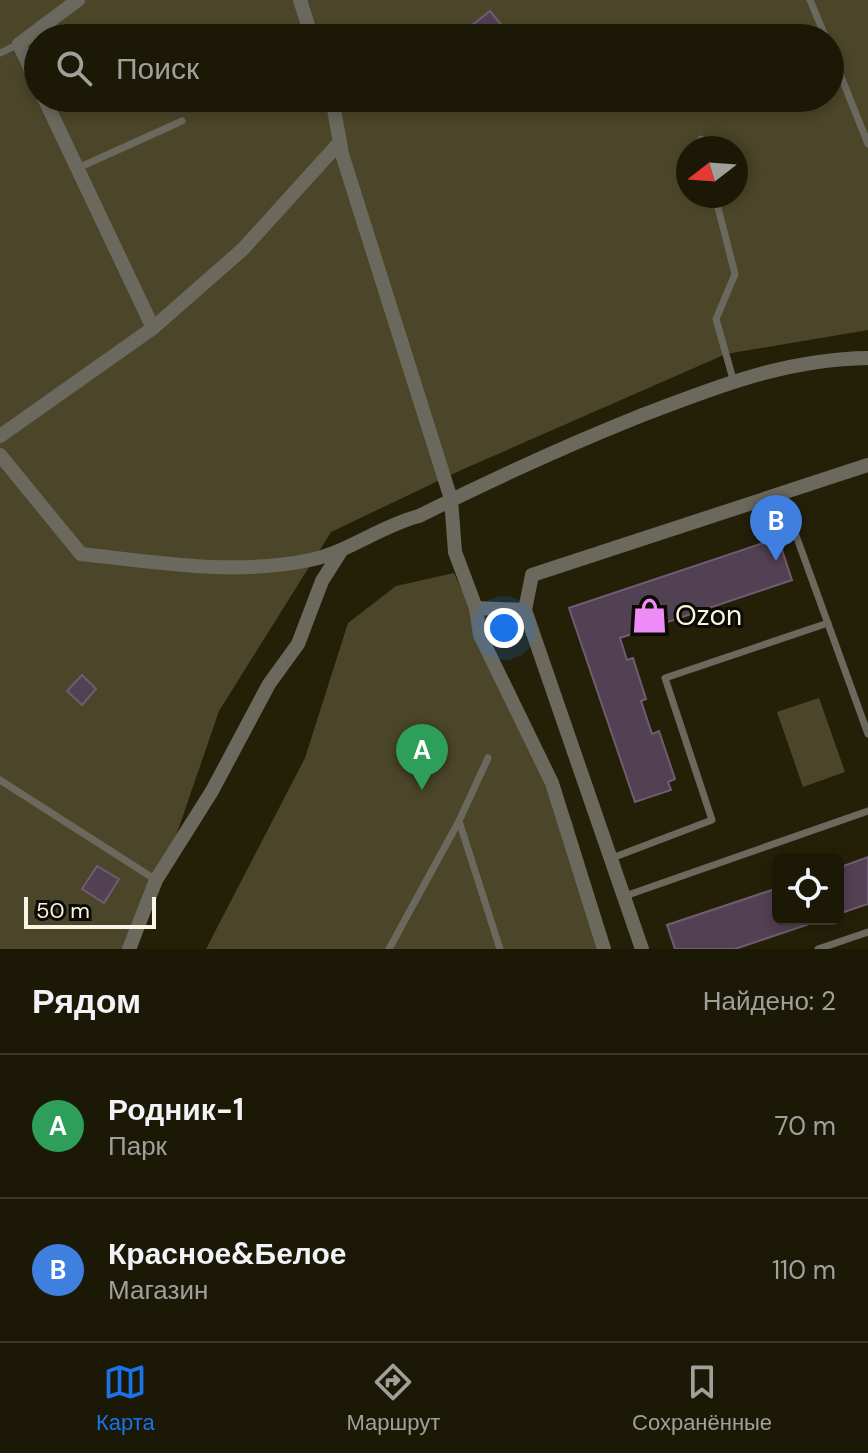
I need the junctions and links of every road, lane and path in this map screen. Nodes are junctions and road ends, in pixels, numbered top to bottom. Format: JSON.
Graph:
{"nodes":[{"id":1,"x":78,"y":0,"type":"edge"},
{"id":2,"x":300,"y":0,"type":"edge"},
{"id":3,"x":810,"y":0,"type":"edge"},
{"id":4,"x":46,"y":24,"type":"edge"},
{"id":5,"x":308,"y":24,"type":"edge"},
{"id":6,"x":820,"y":24,"type":"edge"},
{"id":7,"x":24,"y":40,"type":"edge"},
{"id":8,"x":19,"y":44,"type":"junction"},
{"id":9,"x":0,"y":53,"type":"edge"},
{"id":10,"x":24,"y":55,"type":"edge"},
{"id":11,"x":844,"y":84,"type":"edge"},
{"id":12,"x":51,"y":112,"type":"edge"},
{"id":13,"x":335,"y":112,"type":"edge"},
{"id":14,"x":182,"y":121,"type":"dead end"},
{"id":15,"x":340,"y":142,"type":"junction"},
{"id":16,"x":868,"y":144,"type":"edge"},
{"id":17,"x":77,"y":168,"type":"junction"},
{"id":18,"x":718,"y":208,"type":"edge"},
{"id":19,"x":153,"y":328,"type":"junction"},
{"id":20,"x":868,"y":358,"type":"edge"},
{"id":21,"x":733,"y":379,"type":"junction"},
{"id":22,"x":0,"y":436,"type":"edge"},
{"id":23,"x":0,"y":455,"type":"edge"},
{"id":24,"x":868,"y":465,"type":"edge"},
{"id":25,"x":780,"y":492,"type":"junction"},
{"id":26,"x":451,"y":499,"type":"junction"},
{"id":27,"x":341,"y":551,"type":"junction"},
{"id":28,"x":476,"y":608,"type":"junction"},
{"id":29,"x":525,"y":610,"type":"junction"},
{"id":30,"x":828,"y":623,"type":"junction"},
{"id":31,"x":868,"y":734,"type":"edge"},
{"id":32,"x":488,"y":758,"type":"dead end"},
{"id":33,"x":0,"y":780,"type":"edge"},
{"id":34,"x":868,"y":811,"type":"edge"},
{"id":35,"x":459,"y":821,"type":"junction"},
{"id":36,"x":612,"y":858,"type":"junction"},
{"id":37,"x":156,"y":880,"type":"junction"},
{"id":38,"x":625,"y":896,"type":"junction"},
{"id":39,"x":868,"y":932,"type":"edge"},
{"id":40,"x":129,"y":949,"type":"edge"},
{"id":41,"x":389,"y":949,"type":"edge"},
{"id":42,"x":500,"y":949,"type":"edge"},
{"id":43,"x":604,"y":949,"type":"edge"},
{"id":44,"x":642,"y":949,"type":"edge"},
{"id":45,"x":818,"y":949,"type":"edge"}],
"edges":[{"from":1,"to":4,"type":"street"},
{"from":2,"to":5,"type":"street"},
{"from":3,"to":6,"type":"lane"},
{"from":7,"to":8,"type":"street"},
{"from":8,"to":9,"type":"lane"},
{"from":8,"to":10,"type":"street"},
{"from":11,"to":16,"type":"lane"},
{"from":12,"to":17,"type":"street"},
{"from":13,"to":15,"type":"street"},
{"from":14,"to":17,"type":"lane"},
{"from":15,"to":19,"type":"street"},
{"from":15,"to":26,"type":"street"},
{"from":17,"to":19,"type":"street"},
{"from":18,"to":21,"type":"lane"},
{"from":19,"to":22,"type":"street"},
{"from":20,"to":21,"type":"street"},
{"from":21,"to":26,"type":"street"},
{"from":23,"to":27,"type":"street"},
{"from":24,"to":25,"type":"street"},
{"from":25,"to":29,"type":"street"},
{"from":25,"to":30,"type":"lane"},
{"from":26,"to":27,"type":"street"},
{"from":26,"to":28,"type":"street"},
{"from":27,"to":37,"type":"street"},
{"from":28,"to":29,"type":"street"},
{"from":28,"to":43,"type":"street"},
{"from":29,"to":36,"type":"street"},
{"from":30,"to":31,"type":"lane"},
{"from":30,"to":36,"type":"lane"},
{"from":32,"to":35,"type":"lane"},
{"from":33,"to":37,"type":"lane"},
{"from":34,"to":38,"type":"lane"},
{"from":35,"to":41,"type":"lane"},
{"from":35,"to":42,"type":"lane"},
{"from":36,"to":38,"type":"street"},
{"from":37,"to":40,"type":"street"},
{"from":38,"to":44,"type":"street"},
{"from":39,"to":45,"type":"lane"}]}
